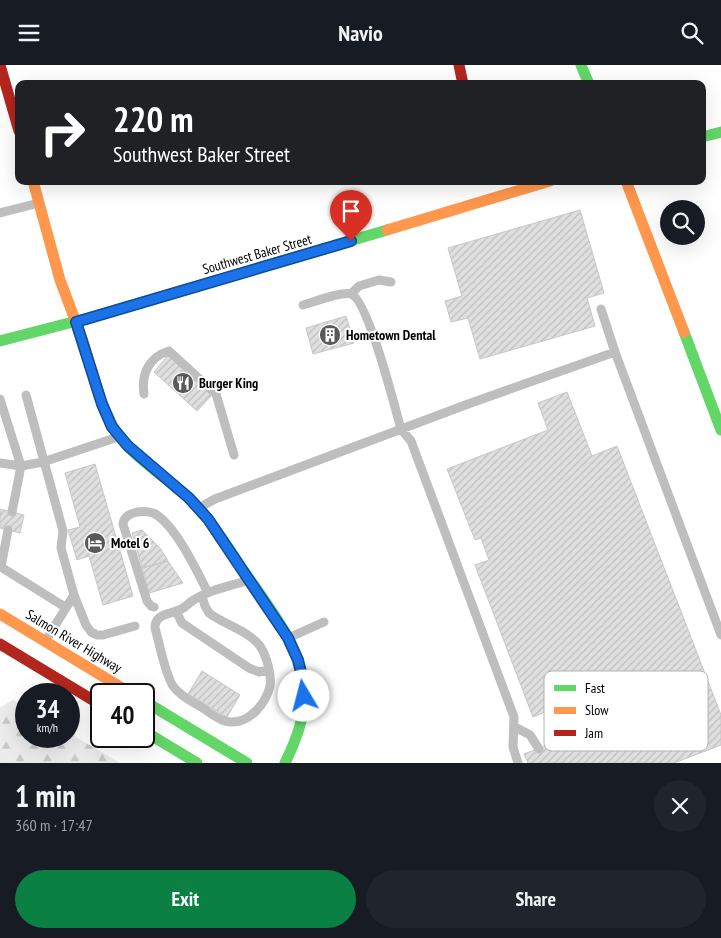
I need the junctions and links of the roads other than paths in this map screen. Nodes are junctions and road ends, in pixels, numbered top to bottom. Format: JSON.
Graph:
{"nodes":[{"id":1,"x":0,"y":65,"type":"edge"},
{"id":2,"x":459,"y":65,"type":"edge"},
{"id":3,"x":582,"y":65,"type":"edge"},
{"id":4,"x":462,"y":80,"type":"edge"},
{"id":5,"x":588,"y":80,"type":"edge"},
{"id":6,"x":15,"y":117,"type":"edge"},
{"id":7,"x":721,"y":132,"type":"edge"},
{"id":8,"x":706,"y":136,"type":"edge"},
{"id":9,"x":34,"y":185,"type":"edge"},
{"id":10,"x":533,"y":185,"type":"edge"},
{"id":11,"x":628,"y":185,"type":"edge"},
{"id":12,"x":39,"y":203,"type":"junction"},
{"id":13,"x":0,"y":213,"type":"edge"},
{"id":14,"x":391,"y":282,"type":"dead end"},
{"id":15,"x":351,"y":294,"type":"junction"},
{"id":16,"x":304,"y":305,"type":"dead end"},
{"id":17,"x":601,"y":309,"type":"dead end"},
{"id":18,"x":76,"y":322,"type":"junction"},
{"id":19,"x":0,"y":341,"type":"edge"},
{"id":20,"x":615,"y":352,"type":"junction"},
{"id":21,"x":144,"y":393,"type":"dead end"},
{"id":22,"x":26,"y":395,"type":"dead end"},
{"id":23,"x":0,"y":399,"type":"edge"},
{"id":24,"x":401,"y":429,"type":"junction"},
{"id":25,"x":721,"y":430,"type":"edge"},
{"id":26,"x":120,"y":437,"type":"junction"},
{"id":27,"x":234,"y":455,"type":"dead end"},
{"id":28,"x":43,"y":462,"type":"junction"},
{"id":29,"x":0,"y":463,"type":"edge"},
{"id":30,"x":21,"y":466,"type":"junction"},
{"id":31,"x":199,"y":509,"type":"junction"},
{"id":32,"x":12,"y":512,"type":"dead end"},
{"id":33,"x":8,"y":530,"type":"dead end"},
{"id":34,"x":250,"y":580,"type":"junction"},
{"id":35,"x":74,"y":595,"type":"junction"},
{"id":36,"x":205,"y":595,"type":"junction"},
{"id":37,"x":65,"y":607,"type":"junction"},
{"id":38,"x":154,"y":607,"type":"dead end"},
{"id":39,"x":176,"y":611,"type":"junction"},
{"id":40,"x":0,"y":614,"type":"edge"},
{"id":41,"x":324,"y":622,"type":"dead end"},
{"id":42,"x":135,"y":626,"type":"dead end"},
{"id":43,"x":721,"y":635,"type":"edge"},
{"id":44,"x":288,"y":638,"type":"junction"},
{"id":45,"x":0,"y":644,"type":"edge"},
{"id":46,"x":39,"y":653,"type":"junction"},
{"id":47,"x":269,"y":670,"type":"junction"},
{"id":48,"x":107,"y":683,"type":"edge"},
{"id":49,"x":90,"y":696,"type":"edge"},
{"id":50,"x":155,"y":708,"type":"edge"},
{"id":51,"x":515,"y":727,"type":"junction"},
{"id":52,"x":155,"y":738,"type":"edge"},
{"id":53,"x":538,"y":749,"type":"dead end"},
{"id":54,"x":197,"y":763,"type":"edge"},
{"id":55,"x":247,"y":763,"type":"edge"},
{"id":56,"x":285,"y":763,"type":"edge"},
{"id":57,"x":518,"y":763,"type":"edge"}],
"edges":[{"from":1,"to":6,"type":"main road"},
{"from":2,"to":4,"type":"main road"},
{"from":3,"to":5,"type":"main road"},
{"from":7,"to":8,"type":"main road"},
{"from":9,"to":12,"type":"main road"},
{"from":10,"to":18,"type":"main road","name":"Southwest Baker Street"},
{"from":11,"to":25,"type":"main road"},
{"from":12,"to":13,"type":"lane"},
{"from":12,"to":18,"type":"main road"},
{"from":14,"to":15,"type":"lane"},
{"from":15,"to":16,"type":"lane"},
{"from":15,"to":24,"type":"lane"},
{"from":17,"to":20,"type":"lane"},
{"from":18,"to":19,"type":"main road","name":"Southwest Baker Street"},
{"from":18,"to":26,"type":"main road"},
{"from":20,"to":24,"type":"lane"},
{"from":20,"to":43,"type":"lane"},
{"from":21,"to":27,"type":"lane"},
{"from":22,"to":28,"type":"lane"},
{"from":23,"to":30,"type":"lane"},
{"from":24,"to":31,"type":"lane"},
{"from":24,"to":51,"type":"lane"},
{"from":26,"to":28,"type":"lane"},
{"from":26,"to":31,"type":"main road"},
{"from":28,"to":30,"type":"lane"},
{"from":28,"to":35,"type":"lane"},
{"from":29,"to":30,"type":"lane"},
{"from":30,"to":32,"type":"lane"},
{"from":31,"to":34,"type":"main road"},
{"from":33,"to":37,"type":"lane"},
{"from":34,"to":36,"type":"lane"},
{"from":34,"to":44,"type":"main road"},
{"from":35,"to":37,"type":"lane"},
{"from":35,"to":42,"type":"lane"},
{"from":36,"to":38,"type":"lane"},
{"from":36,"to":39,"type":"lane"},
{"from":36,"to":47,"type":"lane"},
{"from":37,"to":46,"type":"lane"},
{"from":39,"to":47,"type":"lane"},
{"from":39,"to":47,"type":"lane"},
{"from":40,"to":46,"type":"main road","name":"Salmon River Highway"},
{"from":41,"to":44,"type":"lane"},
{"from":44,"to":56,"type":"main road"},
{"from":45,"to":46,"type":"main road","name":"Salmon River Highway"},
{"from":46,"to":48,"type":"main road","name":"Salmon River Highway"},
{"from":46,"to":49,"type":"main road","name":"Salmon River Highway"},
{"from":50,"to":55,"type":"main road"},
{"from":51,"to":53,"type":"lane"},
{"from":51,"to":57,"type":"lane"},
{"from":52,"to":54,"type":"main road"}]}
